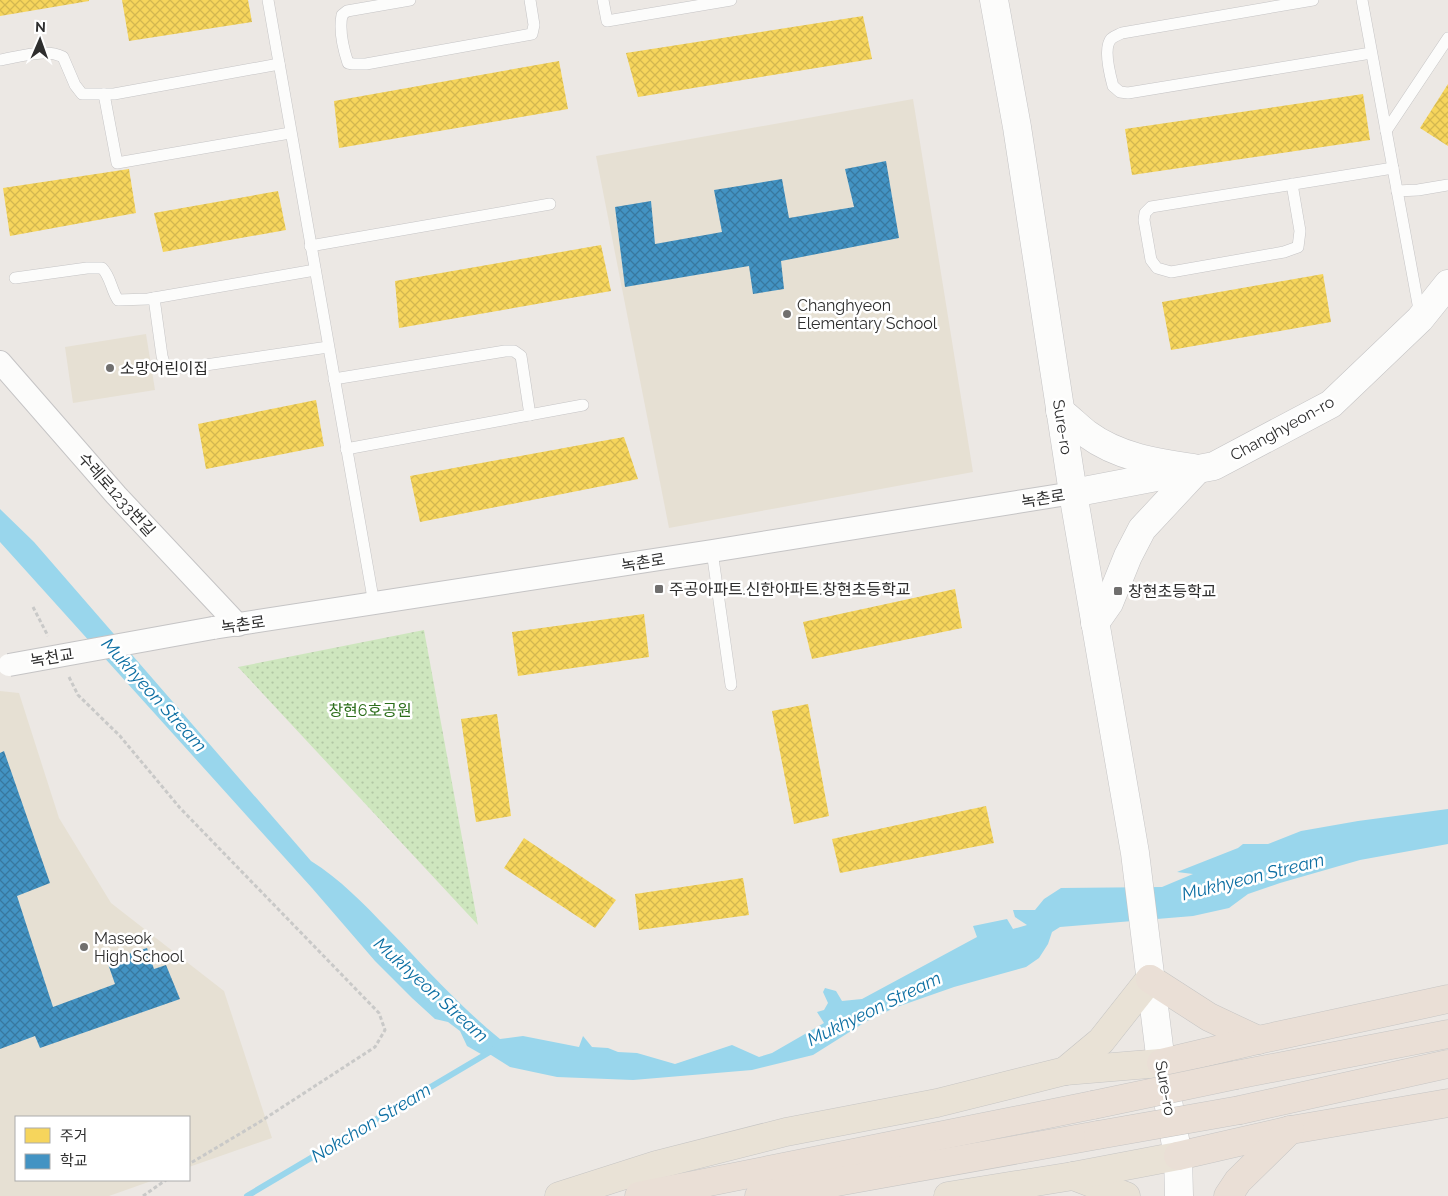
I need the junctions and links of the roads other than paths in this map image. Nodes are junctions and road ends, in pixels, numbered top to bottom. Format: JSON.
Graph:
{"nodes":[{"id":1,"x":268,"y":0,"type":"edge"},
{"id":2,"x":410,"y":0,"type":"edge"},
{"id":3,"x":530,"y":0,"type":"edge"},
{"id":4,"x":603,"y":0,"type":"edge"},
{"id":5,"x":731,"y":0,"type":"edge"},
{"id":6,"x":994,"y":0,"type":"edge"},
{"id":7,"x":1313,"y":0,"type":"edge"},
{"id":8,"x":1362,"y":0,"type":"edge"},
{"id":9,"x":1448,"y":38,"type":"edge"},
{"id":10,"x":1371,"y":53,"type":"junction"},
{"id":11,"x":0,"y":60,"type":"edge"},
{"id":12,"x":279,"y":64,"type":"junction"},
{"id":13,"x":104,"y":94,"type":"junction"},
{"id":14,"x":1386,"y":130,"type":"junction"},
{"id":15,"x":290,"y":133,"type":"junction"},
{"id":16,"x":1392,"y":168,"type":"junction"},
{"id":17,"x":1292,"y":184,"type":"junction"},
{"id":18,"x":1448,"y":185,"type":"edge"},
{"id":19,"x":1397,"y":190,"type":"junction"},
{"id":20,"x":550,"y":204,"type":"dead end"},
{"id":21,"x":310,"y":246,"type":"junction"},
{"id":22,"x":315,"y":270,"type":"junction"},
{"id":23,"x":15,"y":278,"type":"dead end"},
{"id":24,"x":1448,"y":284,"type":"edge"},
{"id":25,"x":154,"y":298,"type":"junction"},
{"id":26,"x":1420,"y":319,"type":"junction"},
{"id":27,"x":328,"y":347,"type":"junction"},
{"id":28,"x":0,"y":362,"type":"edge"},
{"id":29,"x":334,"y":379,"type":"junction"},
{"id":30,"x":583,"y":406,"type":"dead end"},
{"id":31,"x":1060,"y":411,"type":"junction"},
{"id":32,"x":530,"y":415,"type":"junction"},
{"id":33,"x":346,"y":449,"type":"junction"},
{"id":34,"x":1198,"y":469,"type":"junction"},
{"id":35,"x":1073,"y":493,"type":"junction"},
{"id":36,"x":712,"y":551,"type":"junction"},
{"id":37,"x":374,"y":604,"type":"junction"},
{"id":38,"x":1095,"y":623,"type":"junction"},
{"id":39,"x":238,"y":625,"type":"junction"},
{"id":40,"x":213,"y":628,"type":"joint"},
{"id":41,"x":4,"y":664,"type":"edge"},
{"id":42,"x":730,"y":685,"type":"dead end"},
{"id":43,"x":1150,"y":979,"type":"junction"},
{"id":44,"x":1448,"y":999,"type":"edge"},
{"id":45,"x":1448,"y":1034,"type":"edge"},
{"id":46,"x":1258,"y":1040,"type":"junction"},
{"id":47,"x":1161,"y":1063,"type":"junction"},
{"id":48,"x":1448,"y":1064,"type":"edge"},
{"id":49,"x":1065,"y":1071,"type":"junction"},
{"id":50,"x":1448,"y":1102,"type":"edge"},
{"id":51,"x":1291,"y":1130,"type":"junction"},
{"id":52,"x":1178,"y":1156,"type":"junction"},
{"id":53,"x":1073,"y":1176,"type":"junction"},
{"id":54,"x":559,"y":1196,"type":"edge"},
{"id":55,"x":639,"y":1196,"type":"edge"},
{"id":56,"x":759,"y":1196,"type":"edge"},
{"id":57,"x":948,"y":1196,"type":"edge"},
{"id":58,"x":1126,"y":1196,"type":"edge"},
{"id":59,"x":1179,"y":1196,"type":"edge"},
{"id":60,"x":1228,"y":1196,"type":"edge"}],
"edges":[{"from":1,"to":12,"type":"lane"},
{"from":2,"to":3,"type":"lane"},
{"from":4,"to":5,"type":"lane"},
{"from":6,"to":31,"type":"main road","name":"Sure-ro"},
{"from":7,"to":10,"type":"lane"},
{"from":8,"to":10,"type":"lane"},
{"from":9,"to":14,"type":"lane"},
{"from":10,"to":14,"type":"lane"},
{"from":11,"to":13,"type":"lane"},
{"from":12,"to":13,"type":"lane"},
{"from":12,"to":15,"type":"lane"},
{"from":13,"to":15,"type":"lane"},
{"from":14,"to":16,"type":"lane"},
{"from":15,"to":21,"type":"lane"},
{"from":16,"to":17,"type":"lane"},
{"from":16,"to":19,"type":"lane"},
{"from":17,"to":17,"type":"lane"},
{"from":18,"to":19,"type":"lane"},
{"from":19,"to":26,"type":"lane"},
{"from":20,"to":21,"type":"lane"},
{"from":21,"to":22,"type":"lane"},
{"from":22,"to":25,"type":"lane"},
{"from":22,"to":27,"type":"lane"},
{"from":23,"to":25,"type":"lane"},
{"from":24,"to":26,"type":"main road","name":"Changhyeon-ro"},
{"from":25,"to":27,"type":"lane"},
{"from":26,"to":34,"type":"main road","name":"Changhyeon-ro"},
{"from":27,"to":29,"type":"lane"},
{"from":28,"to":39,"type":"street","name":"수레로1233번길"},
{"from":29,"to":32,"type":"lane"},
{"from":29,"to":33,"type":"lane"},
{"from":30,"to":32,"type":"lane"},
{"from":31,"to":34,"type":"main road"},
{"from":31,"to":35,"type":"main road","name":"Sure-ro"},
{"from":32,"to":33,"type":"lane"},
{"from":33,"to":37,"type":"lane"},
{"from":34,"to":35,"type":"main road","name":"Changhyeon-ro"},
{"from":34,"to":38,"type":"main road"},
{"from":35,"to":36,"type":"street","name":"녹촌로"},
{"from":35,"to":38,"type":"main road","name":"Sure-ro"},
{"from":36,"to":37,"type":"street","name":"녹촌로"},
{"from":36,"to":42,"type":"lane"},
{"from":37,"to":39,"type":"street","name":"녹촌로"},
{"from":38,"to":43,"type":"main road","name":"Sure-ro"},
{"from":39,"to":40,"type":"street","name":"녹촌로"},
{"from":40,"to":41,"type":"street","name":"녹천교","bridge":true},
{"from":43,"to":46,"type":"highway"},
{"from":43,"to":47,"type":"main road","name":"Sure-ro"},
{"from":43,"to":49,"type":"highway"},
{"from":44,"to":46,"type":"highway"},
{"from":45,"to":55,"type":"highway","bridge":true},
{"from":46,"to":47,"type":"highway"},
{"from":47,"to":49,"type":"highway"},
{"from":47,"to":52,"type":"main road","name":"Sure-ro"},
{"from":48,"to":56,"type":"highway","bridge":true},
{"from":49,"to":54,"type":"highway"},
{"from":50,"to":51,"type":"highway"},
{"from":51,"to":52,"type":"highway"},
{"from":51,"to":60,"type":"highway"},
{"from":52,"to":53,"type":"highway"},
{"from":52,"to":59,"type":"main road","name":"Sure-ro"},
{"from":53,"to":57,"type":"highway"},
{"from":53,"to":58,"type":"highway"}]}
